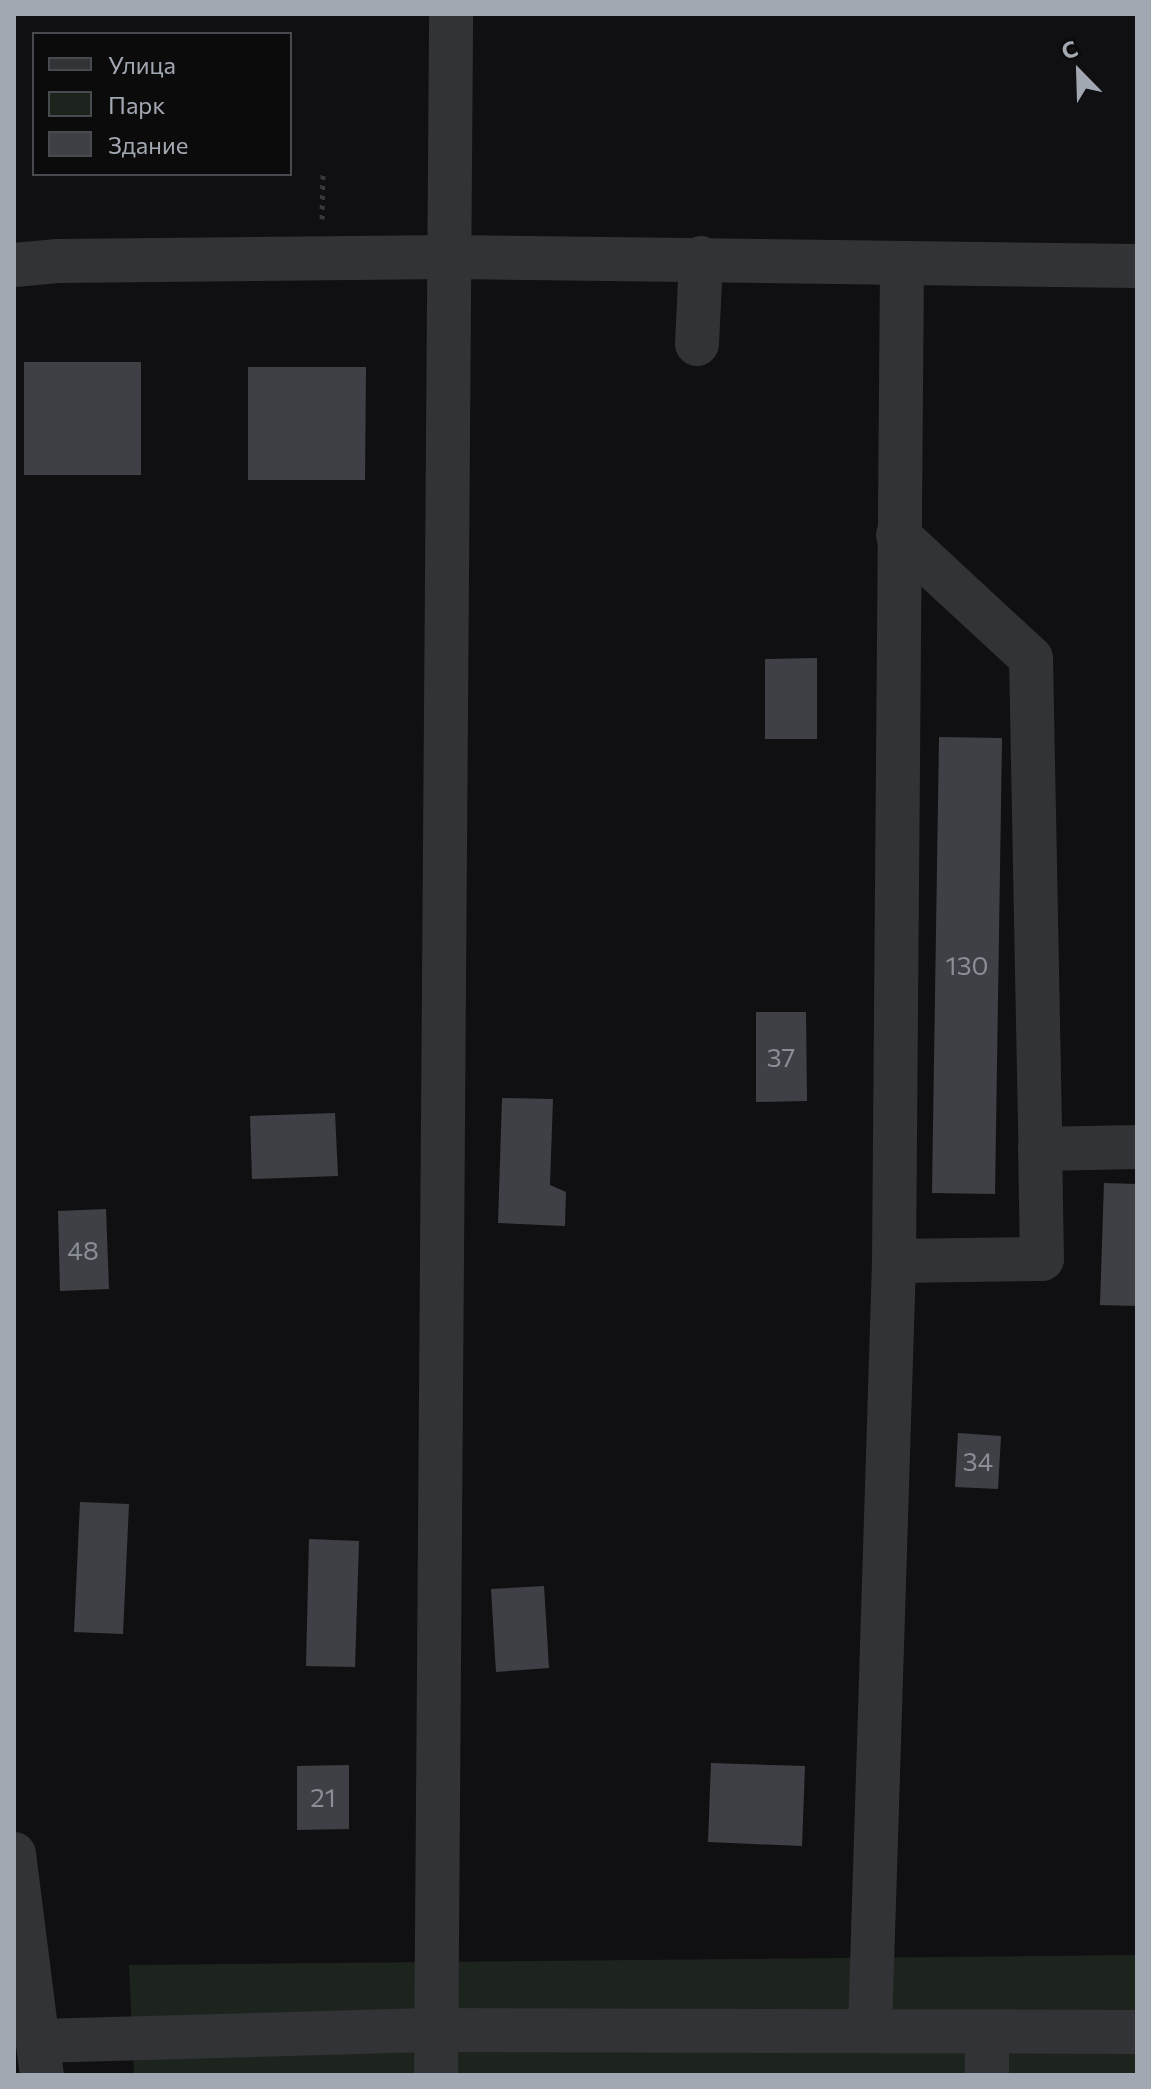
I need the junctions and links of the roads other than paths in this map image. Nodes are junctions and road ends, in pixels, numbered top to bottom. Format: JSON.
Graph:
{"nodes":[{"id":1,"x":451,"y":14,"type":"edge"},
{"id":2,"x":450,"y":257,"type":"junction"},
{"id":3,"x":701,"y":258,"type":"junction"},
{"id":4,"x":902,"y":263,"type":"junction"},
{"id":5,"x":14,"y":265,"type":"edge"},
{"id":6,"x":1137,"y":266,"type":"edge"},
{"id":7,"x":697,"y":344,"type":"dead end"},
{"id":8,"x":898,"y":535,"type":"junction"},
{"id":9,"x":1137,"y":1147,"type":"edge"},
{"id":10,"x":1040,"y":1149,"type":"junction"},
{"id":11,"x":894,"y":1261,"type":"junction"},
{"id":12,"x":14,"y":1854,"type":"edge"},
{"id":13,"x":437,"y":2030,"type":"junction"},
{"id":14,"x":870,"y":2030,"type":"junction"},
{"id":15,"x":1137,"y":2032,"type":"edge"},
{"id":16,"x":987,"y":2055,"type":"edge"},
{"id":17,"x":40,"y":2058,"type":"edge"},
{"id":18,"x":436,"y":2075,"type":"edge"}],
"edges":[{"from":1,"to":2,"type":"street"},
{"from":2,"to":3,"type":"street"},
{"from":2,"to":5,"type":"street"},
{"from":2,"to":13,"type":"street"},
{"from":3,"to":4,"type":"street"},
{"from":3,"to":7,"type":"street"},
{"from":4,"to":6,"type":"street"},
{"from":4,"to":8,"type":"street"},
{"from":8,"to":10,"type":"street"},
{"from":8,"to":11,"type":"street"},
{"from":9,"to":10,"type":"street"},
{"from":10,"to":11,"type":"street"},
{"from":11,"to":14,"type":"street"},
{"from":12,"to":17,"type":"street"},
{"from":13,"to":14,"type":"street"},
{"from":13,"to":17,"type":"street"},
{"from":13,"to":18,"type":"street"},
{"from":14,"to":16,"type":"street"},
{"from":15,"to":16,"type":"street"}]}
